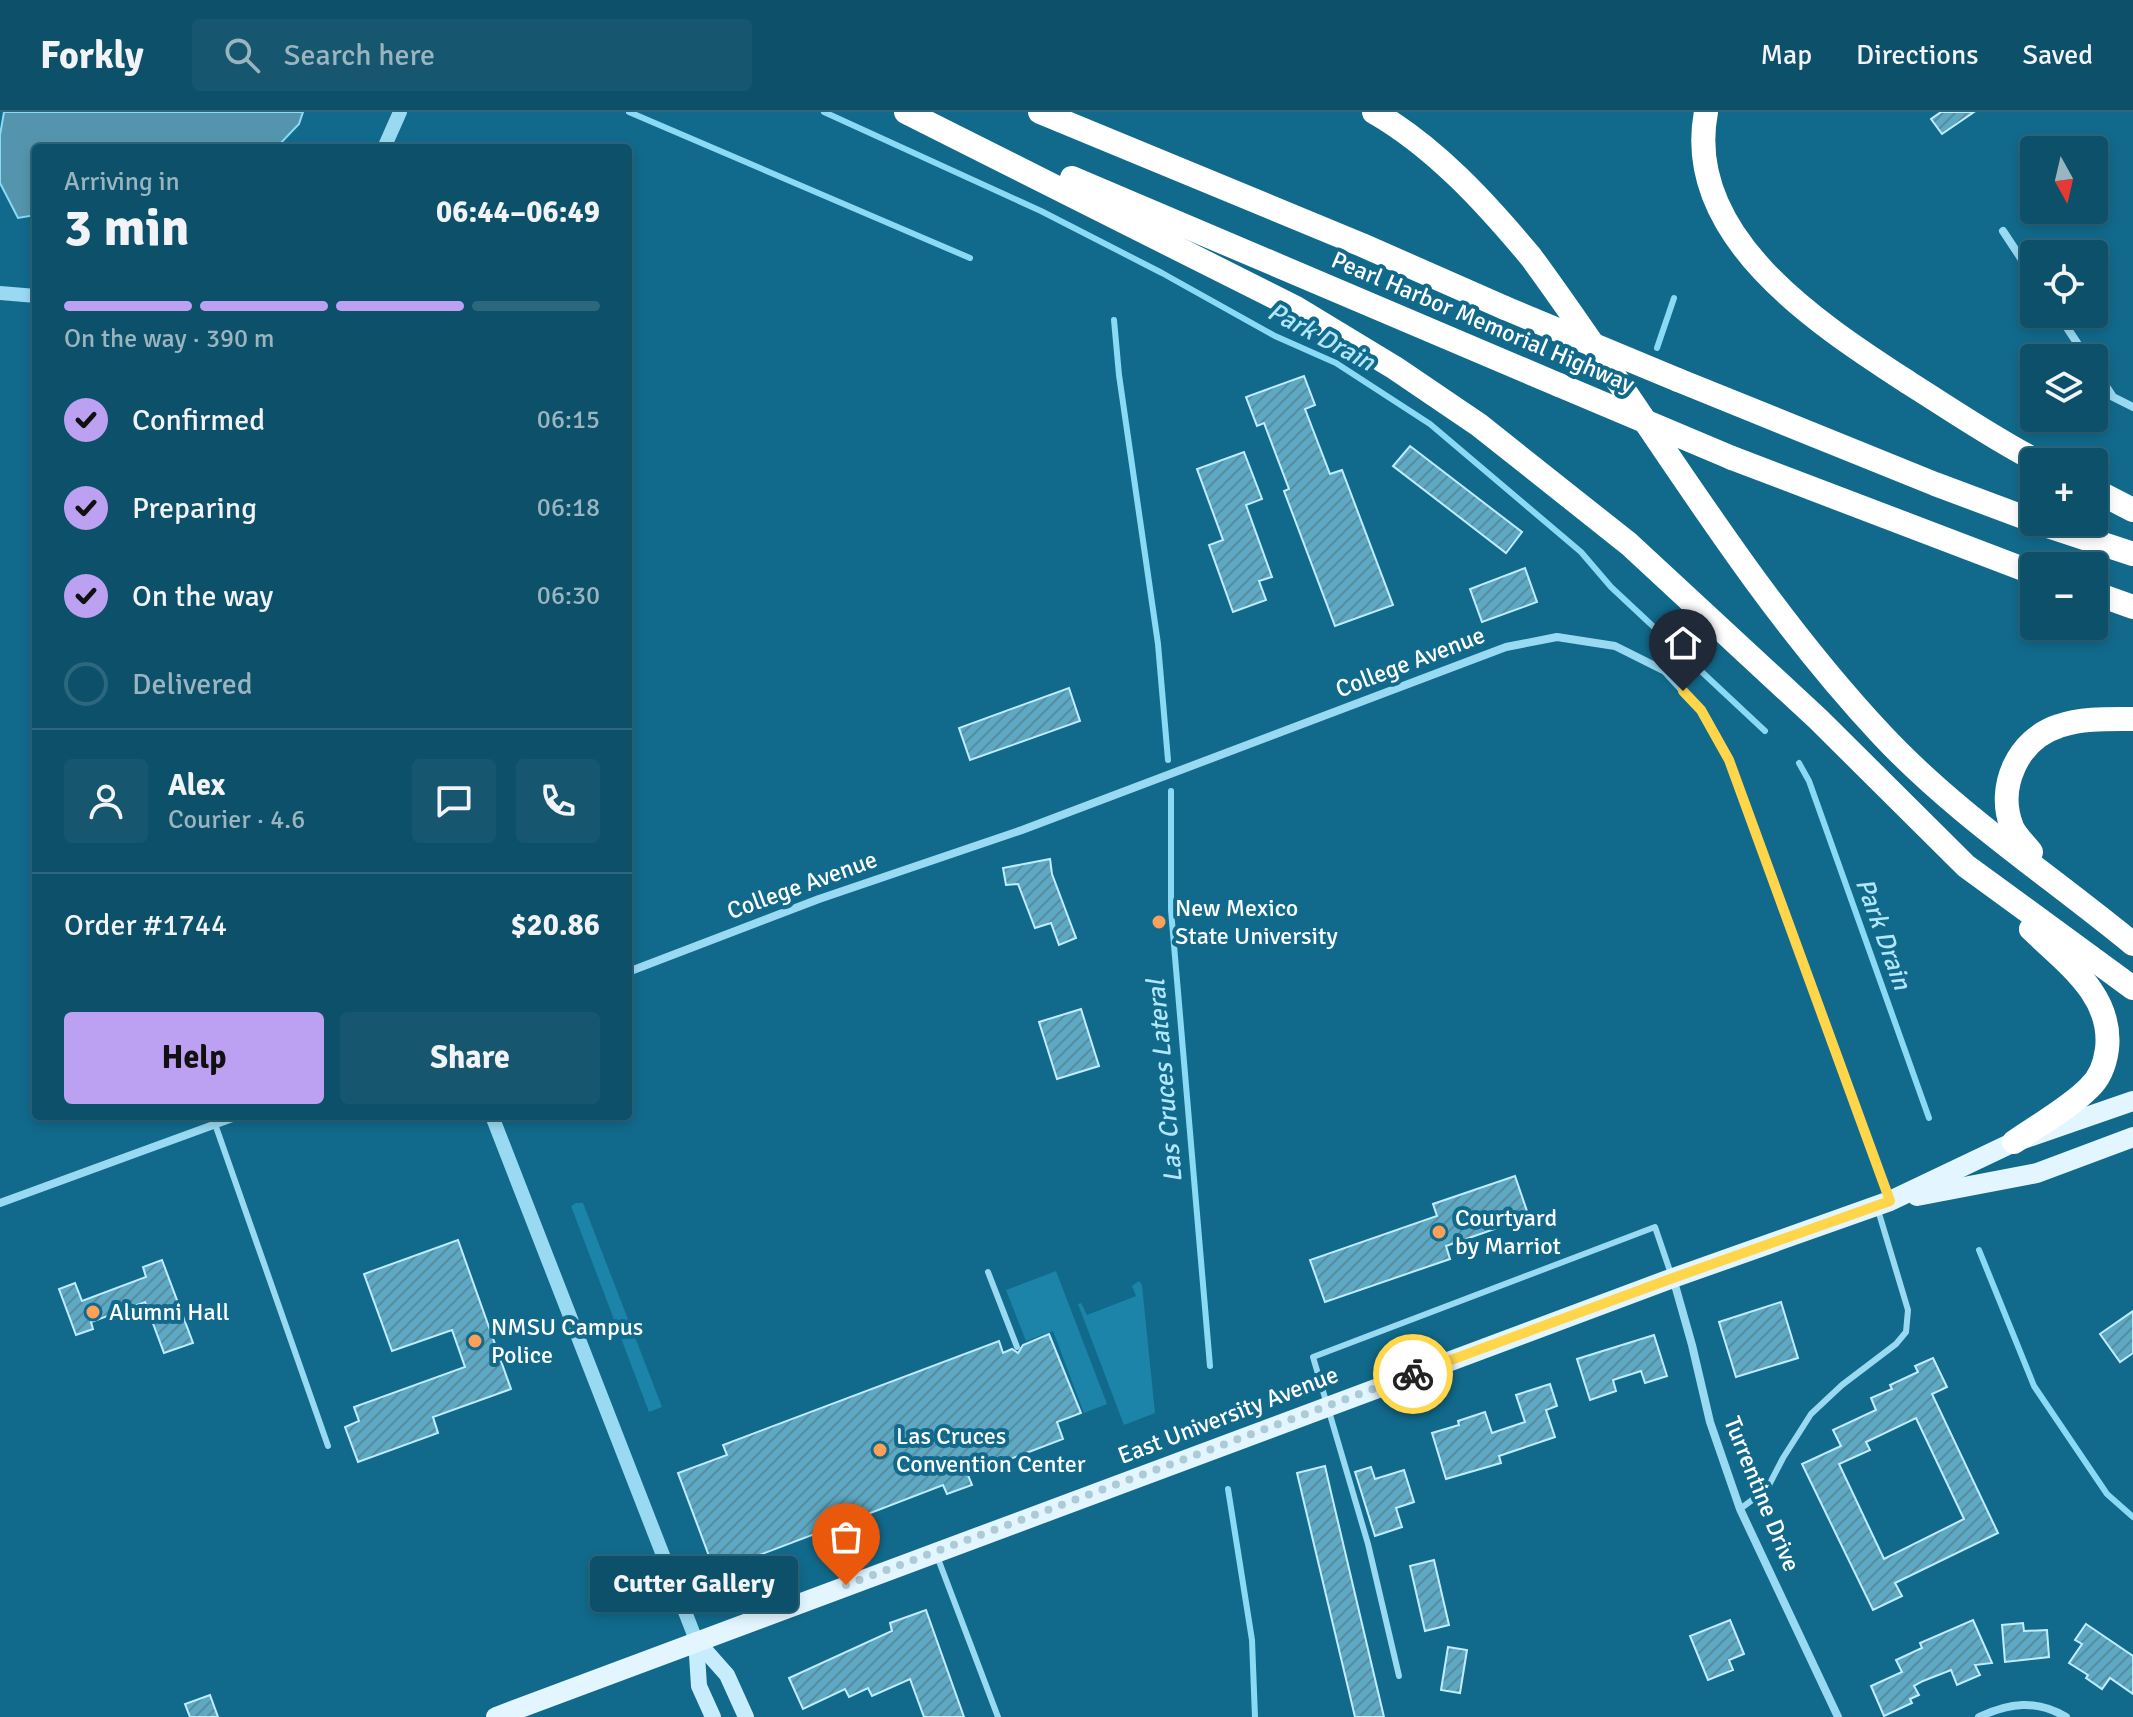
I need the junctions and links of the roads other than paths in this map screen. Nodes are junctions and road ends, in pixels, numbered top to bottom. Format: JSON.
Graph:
{"nodes":[{"id":1,"x":400,"y":112,"type":"edge"},
{"id":2,"x":906,"y":112,"type":"edge"},
{"id":3,"x":915,"y":112,"type":"edge"},
{"id":4,"x":1040,"y":112,"type":"edge"},
{"id":5,"x":1374,"y":112,"type":"edge"},
{"id":6,"x":1706,"y":112,"type":"edge"},
{"id":7,"x":386,"y":144,"type":"edge"},
{"id":8,"x":2003,"y":231,"type":"dead end"},
{"id":9,"x":2020,"y":257,"type":"edge"},
{"id":10,"x":0,"y":293,"type":"edge"},
{"id":11,"x":32,"y":296,"type":"edge"},
{"id":12,"x":2108,"y":389,"type":"edge"},
{"id":13,"x":2133,"y":407,"type":"edge"},
{"id":14,"x":2020,"y":452,"type":"edge"},
{"id":15,"x":2108,"y":497,"type":"edge"},
{"id":16,"x":2133,"y":510,"type":"edge"},
{"id":17,"x":2020,"y":516,"type":"edge"},
{"id":18,"x":2078,"y":536,"type":"edge"},
{"id":19,"x":2133,"y":554,"type":"edge"},
{"id":20,"x":2020,"y":568,"type":"edge"},
{"id":21,"x":2108,"y":598,"type":"edge"},
{"id":22,"x":2133,"y":607,"type":"edge"},
{"id":23,"x":2133,"y":719,"type":"edge"},
{"id":24,"x":1966,"y":866,"type":"junction"},
{"id":25,"x":2087,"y":907,"type":"junction"},
{"id":26,"x":2133,"y":944,"type":"edge"},
{"id":27,"x":632,"y":970,"type":"edge"},
{"id":28,"x":2133,"y":988,"type":"edge"},
{"id":29,"x":2133,"y":1101,"type":"edge"},
{"id":30,"x":226,"y":1120,"type":"edge"},
{"id":31,"x":494,"y":1120,"type":"edge"},
{"id":32,"x":215,"y":1124,"type":"junction"},
{"id":33,"x":2133,"y":1137,"type":"edge"},
{"id":34,"x":2014,"y":1142,"type":"junction"},
{"id":35,"x":0,"y":1203,"type":"edge"},
{"id":36,"x":1883,"y":1204,"type":"junction"},
{"id":37,"x":988,"y":1272,"type":"dead end"},
{"id":38,"x":1673,"y":1278,"type":"junction"},
{"id":39,"x":1017,"y":1347,"type":"dead end"},
{"id":40,"x":1328,"y":1405,"type":"junction"},
{"id":41,"x":328,"y":1446,"type":"dead end"},
{"id":42,"x":1740,"y":1509,"type":"junction"},
{"id":43,"x":936,"y":1552,"type":"junction"},
{"id":44,"x":696,"y":1640,"type":"junction"},
{"id":45,"x":1399,"y":1676,"type":"dead end"},
{"id":46,"x":496,"y":1717,"type":"edge"},
{"id":47,"x":713,"y":1717,"type":"edge"},
{"id":48,"x":746,"y":1717,"type":"edge"},
{"id":49,"x":998,"y":1717,"type":"edge"},
{"id":50,"x":1838,"y":1717,"type":"edge"},
{"id":51,"x":1979,"y":1717,"type":"edge"},
{"id":52,"x":2066,"y":1717,"type":"edge"}],
"edges":[{"from":1,"to":7,"type":"street"},
{"from":2,"to":24,"type":"highway"},
{"from":3,"to":20,"type":"highway","name":"Pearl Harbor Memorial Highway","bridge":true},
{"from":4,"to":17,"type":"highway","name":"Pearl Harbor Memorial Highway","bridge":true},
{"from":5,"to":25,"type":"highway"},
{"from":6,"to":14,"type":"highway"},
{"from":8,"to":9,"type":"street"},
{"from":10,"to":11,"type":"street"},
{"from":12,"to":13,"type":"street"},
{"from":15,"to":16,"type":"highway"},
{"from":18,"to":19,"type":"highway","name":"Pearl Harbor Memorial Highway"},
{"from":21,"to":22,"type":"highway"},
{"from":23,"to":25,"type":"highway"},
{"from":24,"to":28,"type":"highway"},
{"from":24,"to":34,"type":"highway"},
{"from":25,"to":26,"type":"highway"},
{"from":27,"to":36,"type":"street","name":"College Avenue"},
{"from":29,"to":34,"type":"main road","name":"East University Avenue"},
{"from":30,"to":32,"type":"street"},
{"from":31,"to":44,"type":"street"},
{"from":32,"to":35,"type":"street"},
{"from":32,"to":41,"type":"lane"},
{"from":33,"to":36,"type":"main road","name":"East University Avenue"},
{"from":34,"to":36,"type":"main road","name":"East University Avenue"},
{"from":36,"to":38,"type":"main road","name":"East University Avenue"},
{"from":36,"to":42,"type":"lane"},
{"from":37,"to":39,"type":"lane"},
{"from":38,"to":40,"type":"main road","name":"East University Avenue"},
{"from":38,"to":40,"type":"lane"},
{"from":38,"to":42,"type":"street","name":"Turrentine Drive"},
{"from":40,"to":43,"type":"main road","name":"East University Avenue"},
{"from":40,"to":45,"type":"lane"},
{"from":42,"to":50,"type":"street","name":"Turrentine Drive"},
{"from":43,"to":44,"type":"main road","name":"East University Avenue"},
{"from":43,"to":49,"type":"lane"},
{"from":44,"to":46,"type":"main road","name":"East University Avenue"},
{"from":44,"to":47,"type":"main road"},
{"from":44,"to":48,"type":"main road"},
{"from":51,"to":52,"type":"street"}]}
